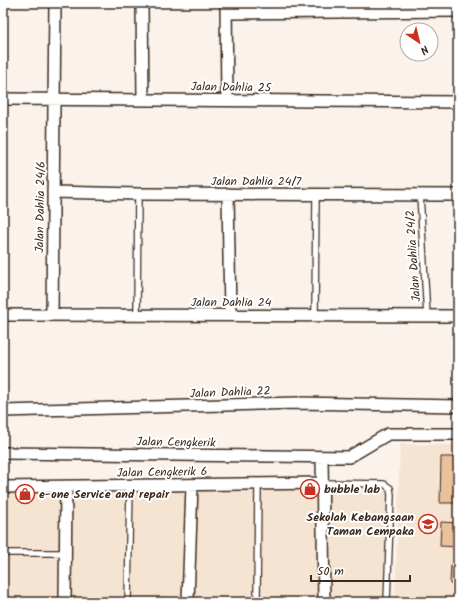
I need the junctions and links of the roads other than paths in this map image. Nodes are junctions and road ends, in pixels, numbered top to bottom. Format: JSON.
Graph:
{"nodes":[{"id":1,"x":55,"y":3,"type":"edge"},
{"id":2,"x":142,"y":3,"type":"edge"},
{"id":3,"x":226,"y":8,"type":"edge"},
{"id":4,"x":458,"y":12,"type":"edge"},
{"id":5,"x":54,"y":98,"type":"junction"},
{"id":6,"x":3,"y":99,"type":"edge"},
{"id":7,"x":143,"y":99,"type":"junction"},
{"id":8,"x":227,"y":100,"type":"junction"},
{"id":9,"x":458,"y":102,"type":"edge"},
{"id":10,"x":53,"y":192,"type":"junction"},
{"id":11,"x":138,"y":194,"type":"junction"},
{"id":12,"x":228,"y":194,"type":"junction"},
{"id":13,"x":316,"y":195,"type":"junction"},
{"id":14,"x":420,"y":195,"type":"junction"},
{"id":15,"x":458,"y":195,"type":"edge"},
{"id":16,"x":3,"y":315,"type":"edge"},
{"id":17,"x":52,"y":315,"type":"junction"},
{"id":18,"x":137,"y":315,"type":"junction"},
{"id":19,"x":230,"y":315,"type":"junction"},
{"id":20,"x":315,"y":316,"type":"junction"},
{"id":21,"x":427,"y":316,"type":"junction"},
{"id":22,"x":458,"y":316,"type":"edge"},
{"id":23,"x":458,"y":406,"type":"edge"},
{"id":24,"x":3,"y":411,"type":"edge"},
{"id":25,"x":458,"y":434,"type":"edge"},
{"id":26,"x":3,"y":453,"type":"edge"},
{"id":27,"x":322,"y":457,"type":"junction"},
{"id":28,"x":322,"y":483,"type":"junction"},
{"id":29,"x":258,"y":484,"type":"junction"},
{"id":30,"x":192,"y":485,"type":"junction"},
{"id":31,"x":66,"y":486,"type":"junction"},
{"id":32,"x":130,"y":486,"type":"junction"},
{"id":33,"x":3,"y":487,"type":"edge"},
{"id":34,"x":3,"y":553,"type":"edge"},
{"id":35,"x":65,"y":553,"type":"junction"},
{"id":36,"x":65,"y":602,"type":"edge"},
{"id":37,"x":128,"y":602,"type":"edge"},
{"id":38,"x":188,"y":602,"type":"edge"},
{"id":39,"x":257,"y":602,"type":"edge"},
{"id":40,"x":324,"y":602,"type":"edge"},
{"id":41,"x":387,"y":602,"type":"edge"}],
"edges":[{"from":1,"to":5,"type":"street","name":"Jalan Dahlia 24/6"},
{"from":2,"to":7,"type":"street"},
{"from":3,"to":4,"type":"street"},
{"from":3,"to":8,"type":"street"},
{"from":5,"to":6,"type":"street","name":"Jalan Dahlia 25"},
{"from":5,"to":7,"type":"street","name":"Jalan Dahlia 25"},
{"from":5,"to":10,"type":"street","name":"Jalan Dahlia 24/6"},
{"from":7,"to":8,"type":"street","name":"Jalan Dahlia 25"},
{"from":8,"to":9,"type":"street","name":"Jalan Dahlia 25"},
{"from":10,"to":11,"type":"street","name":"Jalan Dahlia 24/7"},
{"from":10,"to":17,"type":"street","name":"Jalan Dahlia 24/6"},
{"from":11,"to":12,"type":"street","name":"Jalan Dahlia 24/7"},
{"from":11,"to":18,"type":"lane"},
{"from":12,"to":13,"type":"street","name":"Jalan Dahlia 24/7"},
{"from":12,"to":19,"type":"street"},
{"from":13,"to":14,"type":"street","name":"Jalan Dahlia 24/7"},
{"from":13,"to":20,"type":"lane"},
{"from":14,"to":15,"type":"street","name":"Jalan Dahlia 24/7"},
{"from":14,"to":21,"type":"lane","name":"Jalan Dahlia 24/2"},
{"from":16,"to":17,"type":"street","name":"Jalan Dahlia 24"},
{"from":17,"to":18,"type":"street","name":"Jalan Dahlia 24"},
{"from":18,"to":19,"type":"street","name":"Jalan Dahlia 24"},
{"from":19,"to":20,"type":"street","name":"Jalan Dahlia 24"},
{"from":20,"to":21,"type":"street","name":"Jalan Dahlia 24"},
{"from":21,"to":22,"type":"street","name":"Jalan Dahlia 24"},
{"from":23,"to":24,"type":"street","name":"Jalan Dahlia 22"},
{"from":25,"to":27,"type":"street","name":"Jalan Cengkerik"},
{"from":26,"to":27,"type":"street","name":"Jalan Cengkerik"},
{"from":27,"to":28,"type":"street"},
{"from":28,"to":29,"type":"street","name":"Jalan Cengkerik 6"},
{"from":28,"to":40,"type":"street"},
{"from":28,"to":41,"type":"lane"},
{"from":29,"to":30,"type":"street","name":"Jalan Cengkerik 6"},
{"from":29,"to":39,"type":"lane"},
{"from":30,"to":32,"type":"street","name":"Jalan Cengkerik 6"},
{"from":30,"to":38,"type":"street"},
{"from":31,"to":32,"type":"street","name":"Jalan Cengkerik 6"},
{"from":31,"to":33,"type":"street","name":"Jalan Cengkerik 6"},
{"from":31,"to":35,"type":"street"},
{"from":32,"to":37,"type":"lane"},
{"from":34,"to":35,"type":"lane"},
{"from":35,"to":36,"type":"street"}]}
